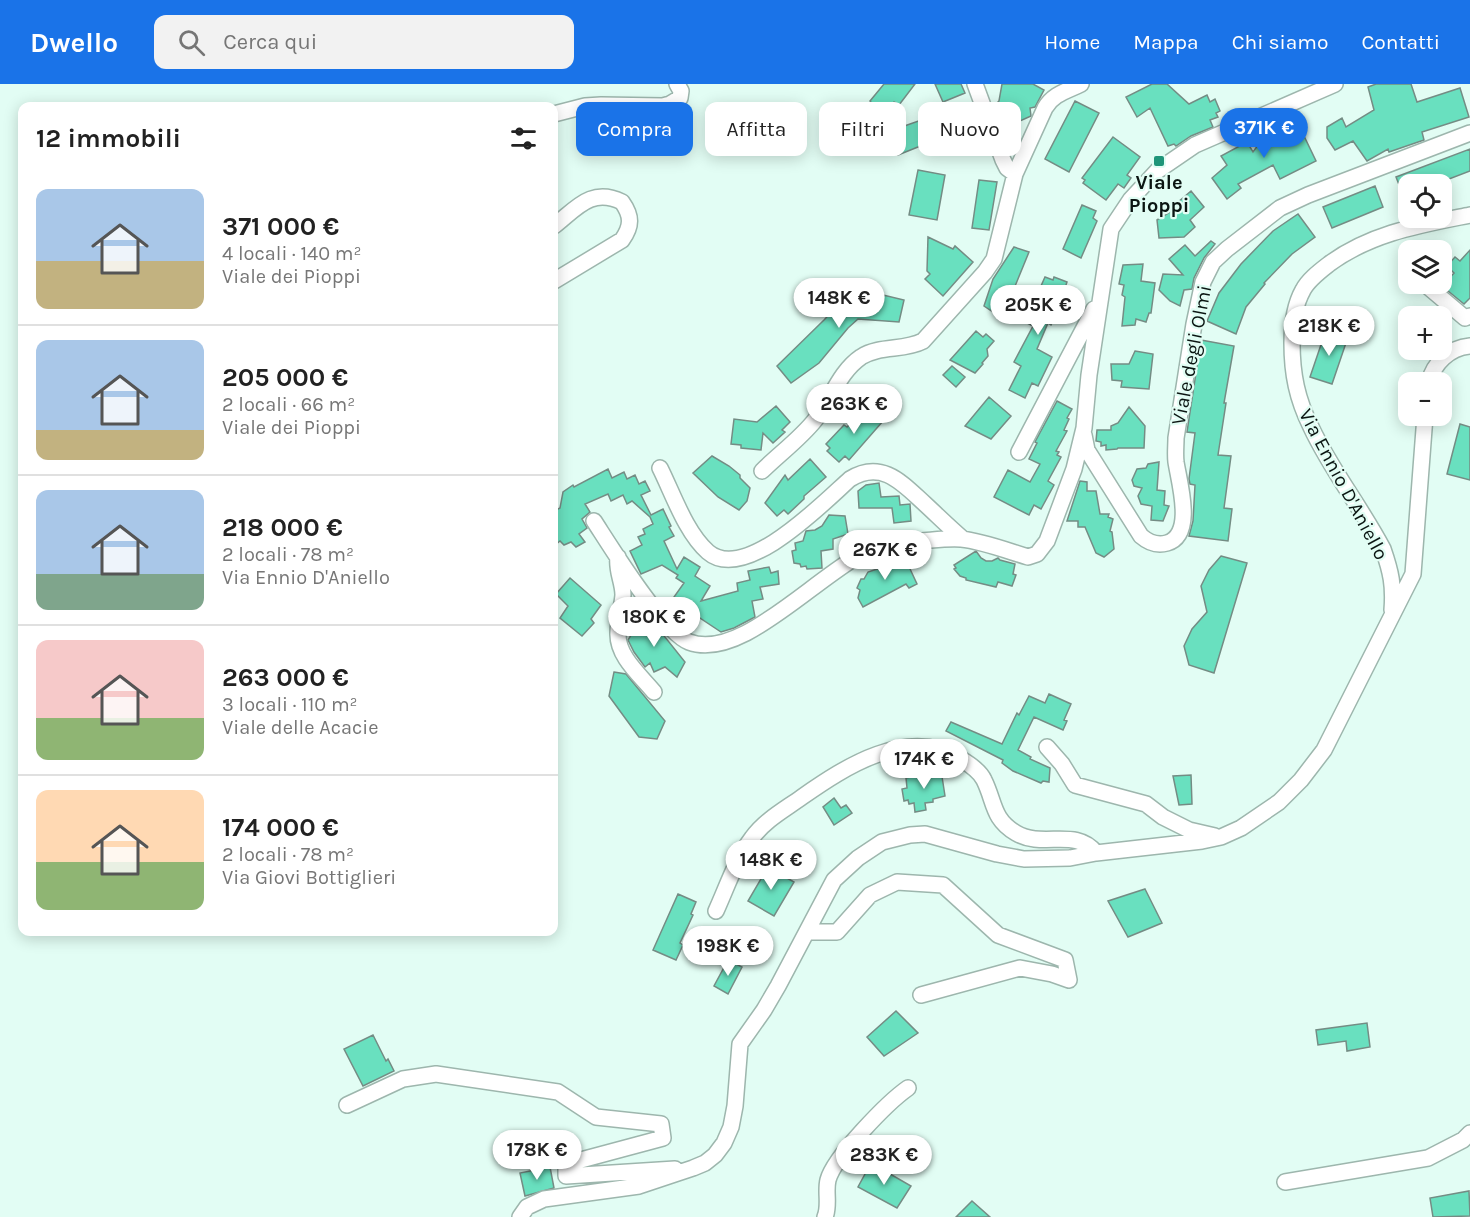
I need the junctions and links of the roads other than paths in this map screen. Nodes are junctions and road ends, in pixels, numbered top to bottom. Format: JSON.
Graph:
{"nodes":[{"id":1,"x":677,"y":84,"type":"edge"},
{"id":2,"x":975,"y":84,"type":"edge"},
{"id":3,"x":1081,"y":84,"type":"edge"},
{"id":4,"x":1335,"y":84,"type":"edge"},
{"id":5,"x":558,"y":113,"type":"edge"},
{"id":6,"x":1470,"y":133,"type":"edge"},
{"id":7,"x":1015,"y":174,"type":"junction"},
{"id":8,"x":1470,"y":215,"type":"edge"},
{"id":9,"x":558,"y":223,"type":"edge"},
{"id":10,"x":558,"y":280,"type":"edge"},
{"id":11,"x":1437,"y":294,"type":"edge"},
{"id":12,"x":1100,"y":298,"type":"junction"},
{"id":13,"x":1470,"y":316,"type":"edge"},
{"id":14,"x":1470,"y":346,"type":"edge"},
{"id":15,"x":1433,"y":372,"type":"edge"},
{"id":16,"x":1424,"y":426,"type":"edge"},
{"id":17,"x":1084,"y":428,"type":"junction"},
{"id":18,"x":1019,"y":452,"type":"dead end"},
{"id":19,"x":660,"y":468,"type":"dead end"},
{"id":20,"x":762,"y":471,"type":"dead end"},
{"id":21,"x":594,"y":521,"type":"dead end"},
{"id":22,"x":963,"y":539,"type":"junction"},
{"id":23,"x":618,"y":557,"type":"junction"},
{"id":24,"x":1391,"y":616,"type":"junction"},
{"id":25,"x":654,"y":692,"type":"dead end"},
{"id":26,"x":1047,"y":747,"type":"dead end"},
{"id":27,"x":1221,"y":837,"type":"junction"},
{"id":28,"x":1096,"y":853,"type":"junction"},
{"id":29,"x":716,"y":911,"type":"dead end"},
{"id":30,"x":808,"y":932,"type":"junction"},
{"id":31,"x":921,"y":995,"type":"dead end"},
{"id":32,"x":908,"y":1089,"type":"dead end"},
{"id":33,"x":347,"y":1105,"type":"dead end"},
{"id":34,"x":1470,"y":1133,"type":"edge"},
{"id":35,"x":693,"y":1168,"type":"junction"},
{"id":36,"x":1285,"y":1182,"type":"dead end"},
{"id":37,"x":520,"y":1217,"type":"edge"},
{"id":38,"x":825,"y":1217,"type":"edge"}],
"edges":[{"from":1,"to":5,"type":"street"},
{"from":2,"to":7,"type":"street"},
{"from":3,"to":7,"type":"street"},
{"from":4,"to":12,"type":"street"},
{"from":6,"to":17,"type":"street","name":"Viale degli Olmi"},
{"from":7,"to":20,"type":"street"},
{"from":8,"to":24,"type":"street","name":"Via Ennio D'Aniello"},
{"from":9,"to":10,"type":"street"},
{"from":11,"to":13,"type":"street"},
{"from":12,"to":17,"type":"street"},
{"from":12,"to":18,"type":"street"},
{"from":14,"to":15,"type":"street"},
{"from":16,"to":24,"type":"street"},
{"from":17,"to":22,"type":"street"},
{"from":19,"to":22,"type":"street"},
{"from":21,"to":23,"type":"street"},
{"from":22,"to":23,"type":"street"},
{"from":23,"to":25,"type":"street"},
{"from":24,"to":27,"type":"street"},
{"from":26,"to":27,"type":"street"},
{"from":27,"to":28,"type":"street"},
{"from":28,"to":29,"type":"street"},
{"from":28,"to":30,"type":"street"},
{"from":30,"to":31,"type":"street"},
{"from":30,"to":35,"type":"street"},
{"from":32,"to":38,"type":"street"},
{"from":33,"to":35,"type":"street"},
{"from":34,"to":36,"type":"street"},
{"from":35,"to":37,"type":"street"}]}
